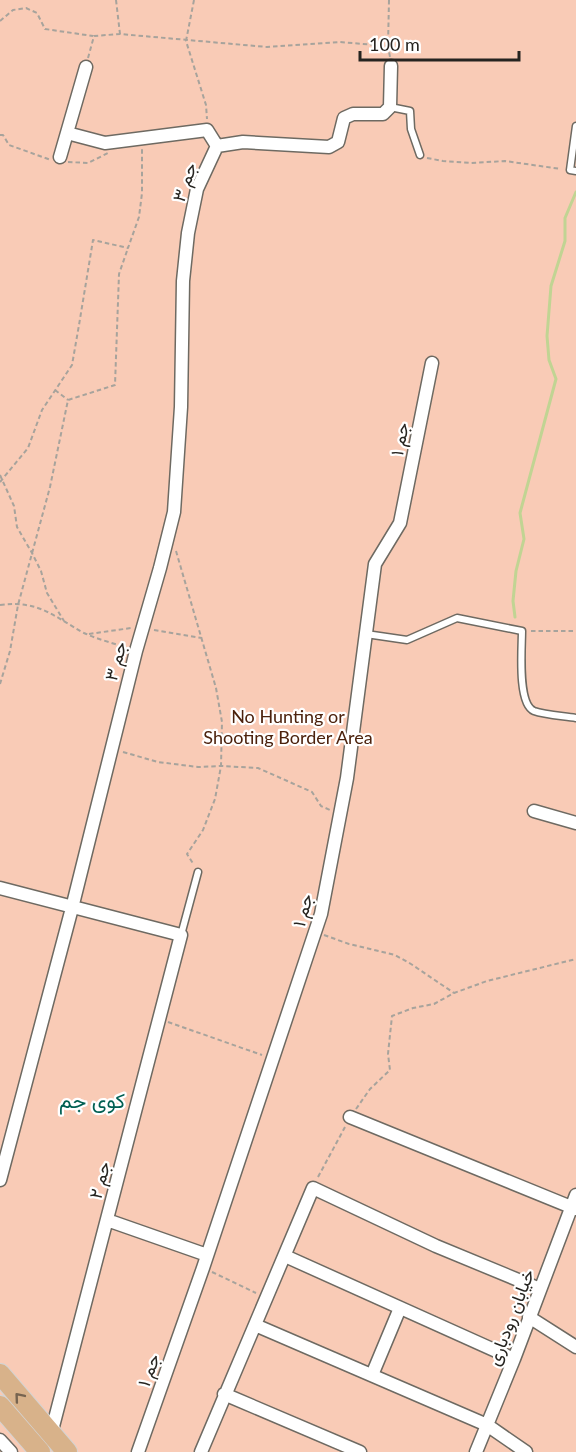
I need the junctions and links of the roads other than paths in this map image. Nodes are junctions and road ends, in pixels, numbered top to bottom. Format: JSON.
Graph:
{"nodes":[{"id":1,"x":391,"y":66,"type":"road end"},
{"id":2,"x":86,"y":67,"type":"road end"},
{"id":3,"x":390,"y":107,"type":"junction"},
{"id":4,"x":576,"y":126,"type":"edge"},
{"id":5,"x":67,"y":133,"type":"junction"},
{"id":6,"x":217,"y":146,"type":"junction"},
{"id":7,"x":420,"y":155,"type":"road end"},
{"id":8,"x":60,"y":157,"type":"dead end"},
{"id":9,"x":573,"y":170,"type":"edge"},
{"id":10,"x":432,"y":363,"type":"dead end"},
{"id":11,"x":366,"y":634,"type":"junction"},
{"id":12,"x":576,"y":718,"type":"edge"},
{"id":13,"x":534,"y":811,"type":"dead end"},
{"id":14,"x":576,"y":823,"type":"edge"},
{"id":15,"x":198,"y":873,"type":"road end"},
{"id":16,"x":0,"y":888,"type":"edge"},
{"id":17,"x":72,"y":908,"type":"junction"},
{"id":18,"x":182,"y":935,"type":"junction"},
{"id":19,"x":350,"y":1117,"type":"road end"},
{"id":20,"x":0,"y":1180,"type":"edge"},
{"id":21,"x":574,"y":1204,"type":"edge"},
{"id":22,"x":107,"y":1220,"type":"junction"},
{"id":23,"x":207,"y":1255,"type":"junction"},
{"id":24,"x":285,"y":1256,"type":"junction"},
{"id":25,"x":540,"y":1289,"type":"junction"},
{"id":26,"x":400,"y":1308,"type":"junction"},
{"id":27,"x":529,"y":1317,"type":"junction"},
{"id":28,"x":255,"y":1325,"type":"junction"},
{"id":29,"x":576,"y":1347,"type":"edge"},
{"id":30,"x":514,"y":1359,"type":"junction"},
{"id":31,"x":0,"y":1374,"type":"edge"},
{"id":32,"x":372,"y":1375,"type":"junction"},
{"id":33,"x":225,"y":1394,"type":"junction"},
{"id":34,"x":0,"y":1406,"type":"edge"},
{"id":35,"x":487,"y":1425,"type":"junction"},
{"id":36,"x":51,"y":1434,"type":"junction"},
{"id":37,"x":0,"y":1440,"type":"edge"},
{"id":38,"x":339,"y":1448,"type":"edge"},
{"id":39,"x":11,"y":1452,"type":"edge"},
{"id":40,"x":40,"y":1452,"type":"edge"},
{"id":41,"x":66,"y":1452,"type":"edge"},
{"id":42,"x":138,"y":1452,"type":"edge"},
{"id":43,"x":201,"y":1452,"type":"edge"},
{"id":44,"x":360,"y":1452,"type":"edge"},
{"id":45,"x":476,"y":1452,"type":"edge"},
{"id":46,"x":526,"y":1452,"type":"edge"}],
"edges":[{"from":1,"to":3,"type":"street"},
{"from":2,"to":5,"type":"street"},
{"from":3,"to":6,"type":"street"},
{"from":3,"to":7,"type":"lane"},
{"from":4,"to":9,"type":"lane"},
{"from":5,"to":6,"type":"street"},
{"from":5,"to":8,"type":"street"},
{"from":6,"to":17,"type":"street","name":"جم ۳"},
{"from":10,"to":11,"type":"street","name":"جم ۱"},
{"from":11,"to":12,"type":"lane"},
{"from":11,"to":23,"type":"street","name":"جم ۱"},
{"from":13,"to":14,"type":"street"},
{"from":15,"to":18,"type":"lane"},
{"from":16,"to":17,"type":"street"},
{"from":17,"to":18,"type":"street"},
{"from":17,"to":20,"type":"street","name":"جم ۳"},
{"from":18,"to":22,"type":"street","name":"جم ۲"},
{"from":19,"to":21,"type":"street"},
{"from":21,"to":25,"type":"street","name":"خیابان رودباری"},
{"from":22,"to":23,"type":"street"},
{"from":22,"to":36,"type":"street","name":"جم ۲"},
{"from":23,"to":42,"type":"street","name":"جم ۱"},
{"from":24,"to":25,"type":"street"},
{"from":24,"to":26,"type":"street"},
{"from":24,"to":28,"type":"street"},
{"from":25,"to":27,"type":"street","name":"خیابان رودباری"},
{"from":26,"to":30,"type":"street"},
{"from":26,"to":32,"type":"street"},
{"from":27,"to":29,"type":"street"},
{"from":27,"to":30,"type":"street","name":"خیابان رودباری"},
{"from":28,"to":32,"type":"street"},
{"from":28,"to":33,"type":"street"},
{"from":30,"to":35,"type":"street","name":"خیابان رودباری"},
{"from":36,"to":31,"type":"main road","one_way":true},
{"from":32,"to":35,"type":"street"},
{"from":33,"to":38,"type":"street"},
{"from":33,"to":43,"type":"street"},
{"from":34,"to":40,"type":"main road"},
{"from":35,"to":45,"type":"street","name":"خیابان رودباری"},
{"from":35,"to":46,"type":"street"},
{"from":36,"to":41,"type":"main road"},
{"from":37,"to":39,"type":"street"},
{"from":38,"to":44,"type":"street"}]}
